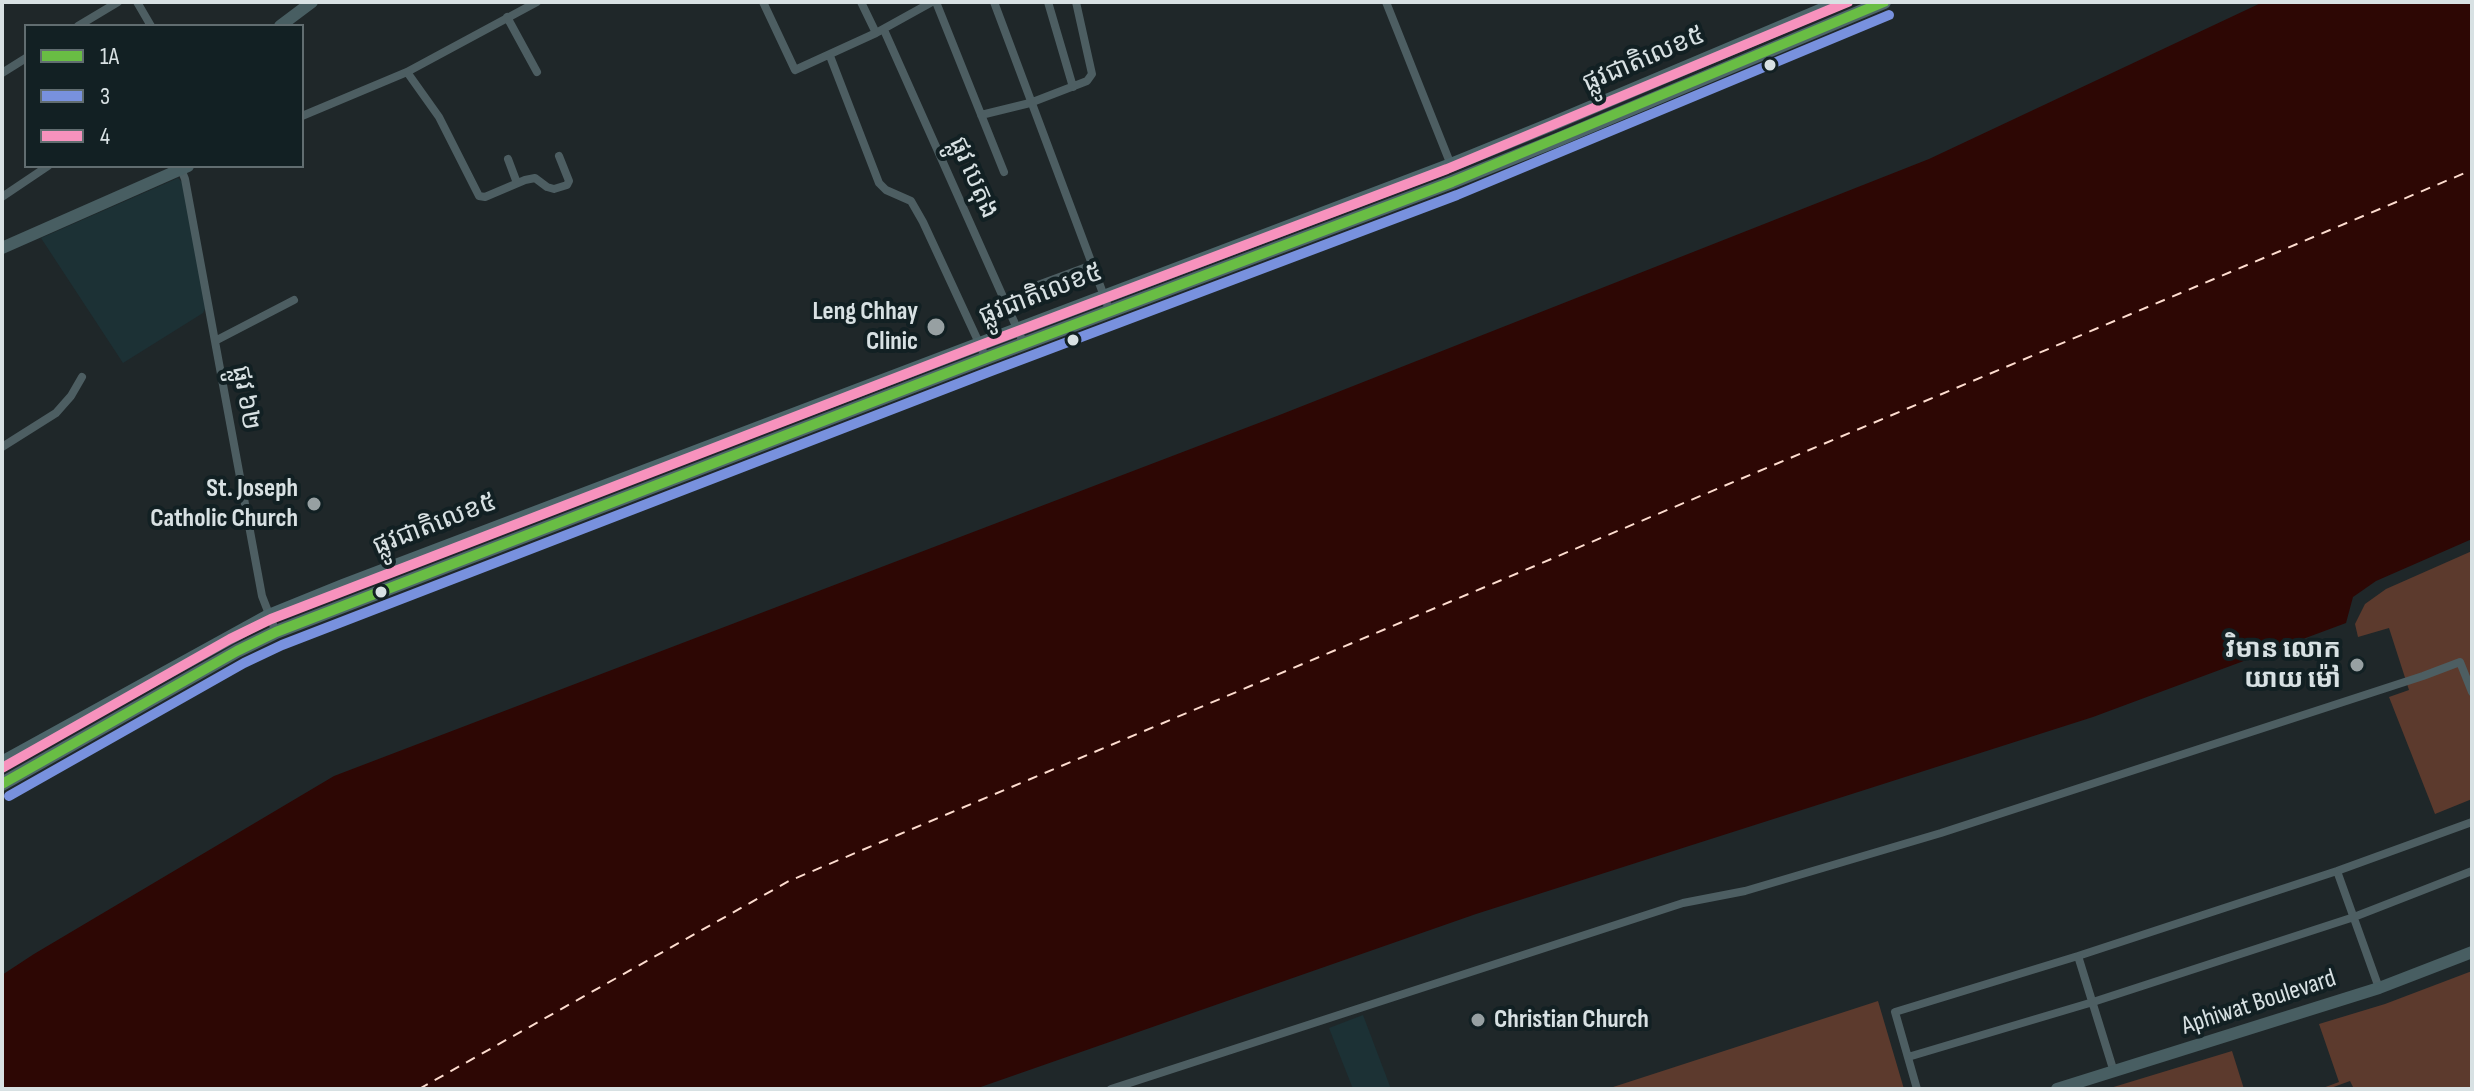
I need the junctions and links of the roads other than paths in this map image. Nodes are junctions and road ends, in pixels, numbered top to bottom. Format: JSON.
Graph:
{"nodes":[{"id":1,"x":118,"y":2,"type":"edge"},
{"id":2,"x":137,"y":2,"type":"edge"},
{"id":3,"x":312,"y":2,"type":"edge"},
{"id":4,"x":537,"y":2,"type":"edge"},
{"id":5,"x":763,"y":2,"type":"edge"},
{"id":6,"x":861,"y":2,"type":"edge"},
{"id":7,"x":934,"y":2,"type":"edge"},
{"id":8,"x":994,"y":2,"type":"edge"},
{"id":9,"x":1048,"y":2,"type":"edge"},
{"id":10,"x":1076,"y":2,"type":"edge"},
{"id":11,"x":1386,"y":2,"type":"edge"},
{"id":12,"x":1841,"y":2,"type":"edge"},
{"id":13,"x":1884,"y":2,"type":"edge"},
{"id":14,"x":1862,"y":6,"type":"edge"},
{"id":15,"x":507,"y":17,"type":"junction"},
{"id":16,"x":81,"y":24,"type":"edge"},
{"id":17,"x":150,"y":24,"type":"edge"},
{"id":18,"x":283,"y":24,"type":"edge"},
{"id":19,"x":880,"y":32,"type":"junction"},
{"id":20,"x":830,"y":56,"type":"junction"},
{"id":21,"x":24,"y":59,"type":"edge"},
{"id":22,"x":407,"y":72,"type":"junction"},
{"id":23,"x":537,"y":72,"type":"dead end"},
{"id":24,"x":2,"y":73,"type":"edge"},
{"id":25,"x":1073,"y":87,"type":"junction"},
{"id":26,"x":1030,"y":103,"type":"junction"},
{"id":27,"x":304,"y":115,"type":"edge"},
{"id":28,"x":981,"y":115,"type":"junction"},
{"id":29,"x":559,"y":156,"type":"dead end"},
{"id":30,"x":508,"y":159,"type":"dead end"},
{"id":31,"x":1451,"y":165,"type":"junction"},
{"id":32,"x":45,"y":168,"type":"edge"},
{"id":33,"x":185,"y":168,"type":"edge"},
{"id":34,"x":1004,"y":172,"type":"dead end"},
{"id":35,"x":517,"y":183,"type":"junction"},
{"id":36,"x":2,"y":197,"type":"edge"},
{"id":37,"x":2,"y":248,"type":"edge"},
{"id":38,"x":1092,"y":265,"type":"junction"},
{"id":39,"x":1038,"y":285,"type":"dead end"},
{"id":40,"x":1105,"y":297,"type":"junction"},
{"id":41,"x":294,"y":300,"type":"dead end"},
{"id":42,"x":1110,"y":312,"type":"junction"},
{"id":43,"x":1019,"y":329,"type":"junction"},
{"id":44,"x":215,"y":341,"type":"junction"},
{"id":45,"x":1024,"y":344,"type":"junction"},
{"id":46,"x":984,"y":351,"type":"junction"},
{"id":47,"x":82,"y":377,"type":"dead end"},
{"id":48,"x":2,"y":447,"type":"edge"},
{"id":49,"x":269,"y":616,"type":"junction"},
{"id":50,"x":276,"y":632,"type":"junction"},
{"id":51,"x":2472,"y":692,"type":"edge"},
{"id":52,"x":2,"y":763,"type":"edge"},
{"id":53,"x":2,"y":784,"type":"edge"},
{"id":54,"x":2472,"y":822,"type":"edge"},
{"id":55,"x":2337,"y":871,"type":"junction"},
{"id":56,"x":2472,"y":871,"type":"edge"},
{"id":57,"x":2354,"y":917,"type":"junction"},
{"id":58,"x":2472,"y":952,"type":"edge"},
{"id":59,"x":2078,"y":956,"type":"junction"},
{"id":60,"x":2379,"y":988,"type":"junction"},
{"id":61,"x":2093,"y":1002,"type":"junction"},
{"id":62,"x":1908,"y":1057,"type":"junction"},
{"id":63,"x":2114,"y":1072,"type":"junction"},
{"id":64,"x":1111,"y":1089,"type":"edge"},
{"id":65,"x":1917,"y":1089,"type":"edge"},
{"id":66,"x":2057,"y":1089,"type":"edge"}],
"edges":[{"from":1,"to":16,"type":"street"},
{"from":2,"to":17,"type":"street"},
{"from":3,"to":18,"type":"street"},
{"from":4,"to":15,"type":"street"},
{"from":5,"to":20,"type":"street"},
{"from":6,"to":19,"type":"street","name":"ផ្លូវ បេតុង"},
{"from":7,"to":19,"type":"street"},
{"from":7,"to":28,"type":"street"},
{"from":8,"to":26,"type":"street"},
{"from":9,"to":25,"type":"street"},
{"from":10,"to":25,"type":"street"},
{"from":11,"to":31,"type":"street"},
{"from":12,"to":31,"type":"highway","name":"ផ្លូវជាតិលេខ៥"},
{"from":13,"to":14,"type":"highway","name":"ផ្លូវជាតិលេខ៥"},
{"from":14,"to":42,"type":"highway","name":"ផ្លូវជាតិលេខ៥"},
{"from":15,"to":22,"type":"street"},
{"from":15,"to":23,"type":"street"},
{"from":19,"to":20,"type":"street"},
{"from":19,"to":43,"type":"street","name":"ផ្លូវ បេតុង"},
{"from":20,"to":46,"type":"street"},
{"from":21,"to":24,"type":"street"},
{"from":22,"to":27,"type":"street"},
{"from":22,"to":35,"type":"street"},
{"from":25,"to":26,"type":"street"},
{"from":26,"to":28,"type":"street"},
{"from":26,"to":38,"type":"street"},
{"from":28,"to":34,"type":"street"},
{"from":29,"to":35,"type":"street"},
{"from":30,"to":35,"type":"street"},
{"from":31,"to":40,"type":"highway","name":"ផ្លូវជាតិលេខ៥"},
{"from":32,"to":36,"type":"street"},
{"from":33,"to":37,"type":"street"},
{"from":33,"to":44,"type":"street","name":"ផ្លូវ ៦២"},
{"from":38,"to":39,"type":"street"},
{"from":38,"to":40,"type":"street"},
{"from":40,"to":42,"type":"street"},
{"from":40,"to":43,"type":"highway","name":"ផ្លូវជាតិលេខ៥"},
{"from":41,"to":44,"type":"street"},
{"from":42,"to":45,"type":"highway","name":"ផ្លូវជាតិលេខ៥"},
{"from":43,"to":45,"type":"street","name":"ផ្លូវ បេតុង"},
{"from":43,"to":46,"type":"highway","name":"ផ្លូវជាតិលេខ៥"},
{"from":44,"to":49,"type":"street","name":"ផ្លូវ ៦២"},
{"from":45,"to":46,"type":"highway","name":"ផ្លូវជាតិលេខ៥"},
{"from":46,"to":49,"type":"highway","name":"ផ្លូវជាតិលេខ៥"},
{"from":46,"to":50,"type":"highway","name":"ផ្លូវជាតិលេខ៥"},
{"from":47,"to":48,"type":"street"},
{"from":49,"to":50,"type":"street","name":"ផ្លូវ ៦២"},
{"from":49,"to":52,"type":"highway","name":"ផ្លូវជាតិលេខ៥"},
{"from":50,"to":53,"type":"highway","name":"ផ្លូវជាតិលេខ៥"},
{"from":51,"to":64,"type":"street"},
{"from":54,"to":55,"type":"street"},
{"from":55,"to":57,"type":"street"},
{"from":55,"to":59,"type":"street"},
{"from":56,"to":57,"type":"street"},
{"from":57,"to":60,"type":"street"},
{"from":57,"to":61,"type":"street"},
{"from":58,"to":60,"type":"street","name":"Aphiwat Boulevard"},
{"from":59,"to":61,"type":"street"},
{"from":59,"to":62,"type":"street"},
{"from":60,"to":63,"type":"street","name":"Aphiwat Boulevard"},
{"from":61,"to":62,"type":"street"},
{"from":61,"to":63,"type":"street"},
{"from":62,"to":65,"type":"street"},
{"from":63,"to":66,"type":"street","name":"Aphiwat Boulevard"}]}
